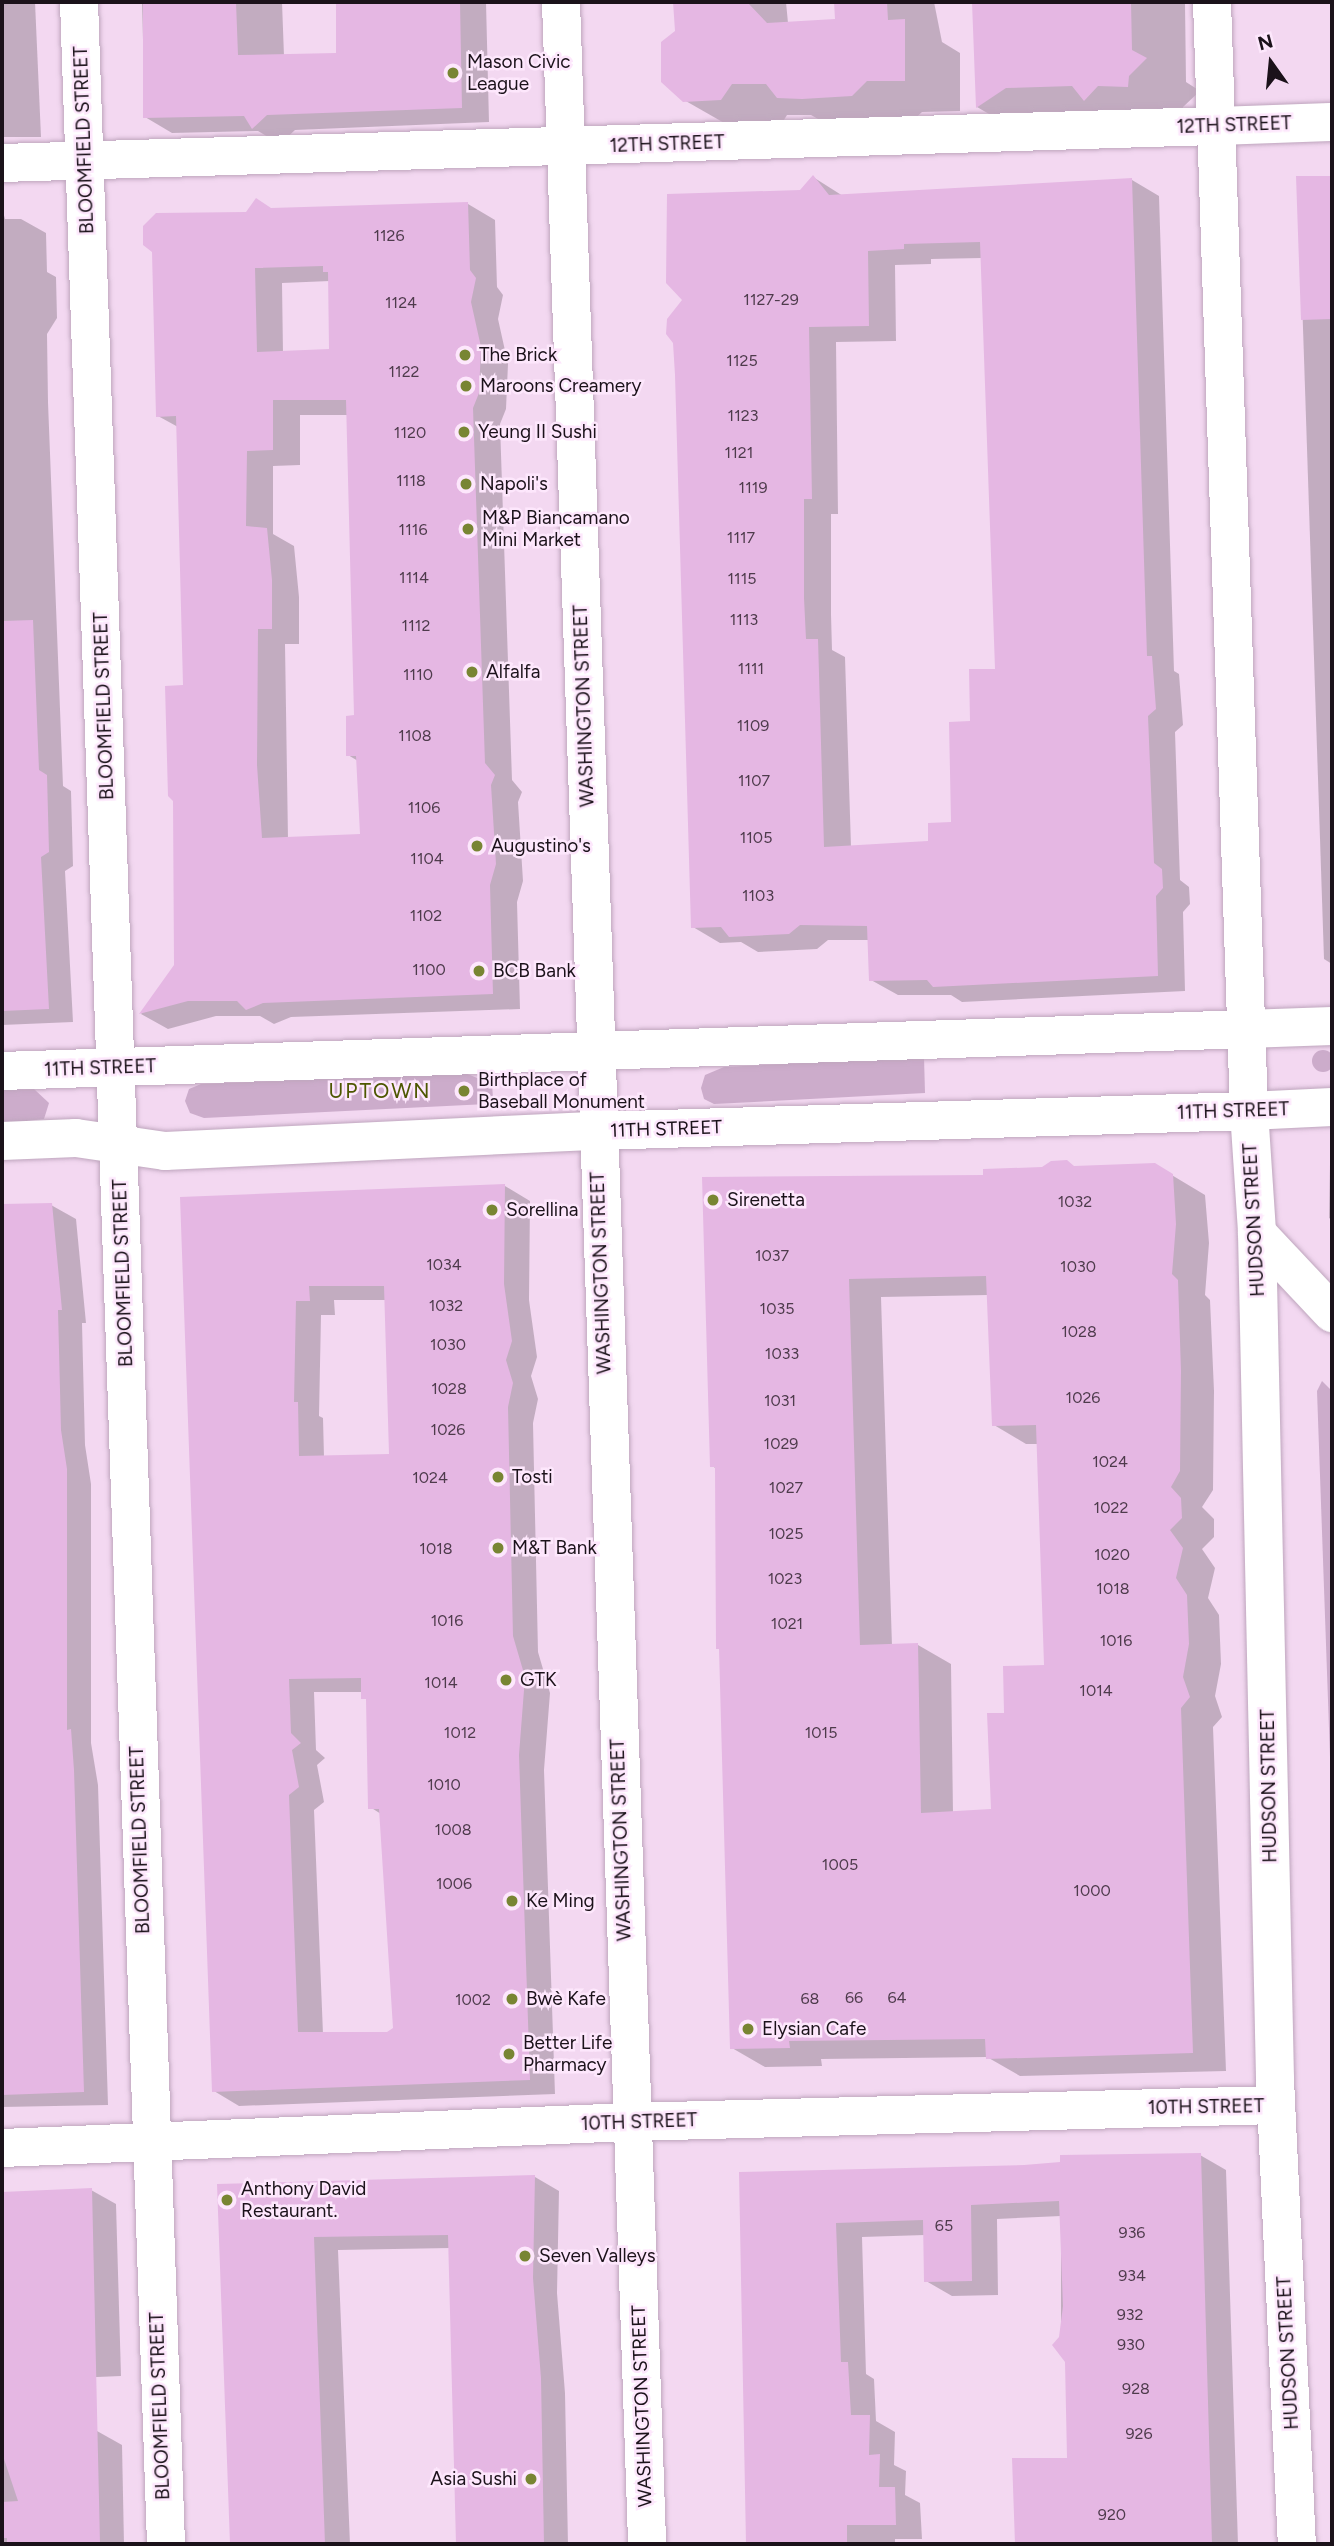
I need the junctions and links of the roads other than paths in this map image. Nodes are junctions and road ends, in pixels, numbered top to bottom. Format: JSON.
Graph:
{"nodes":[{"id":1,"x":79,"y":2,"type":"edge"},
{"id":2,"x":561,"y":2,"type":"edge"},
{"id":3,"x":1212,"y":2,"type":"edge"},
{"id":4,"x":1332,"y":122,"type":"edge"},
{"id":5,"x":1216,"y":126,"type":"junction"},
{"id":6,"x":564,"y":147,"type":"junction"},
{"id":7,"x":84,"y":160,"type":"junction"},
{"id":8,"x":2,"y":163,"type":"edge"},
{"id":9,"x":1332,"y":1026,"type":"edge"},
{"id":10,"x":1246,"y":1028,"type":"junction"},
{"id":11,"x":594,"y":1050,"type":"junction"},
{"id":12,"x":117,"y":1068,"type":"junction"},
{"id":13,"x":2,"y":1071,"type":"edge"},
{"id":14,"x":1332,"y":1107,"type":"edge"},
{"id":15,"x":1249,"y":1111,"type":"junction"},
{"id":16,"x":597,"y":1131,"type":"junction"},
{"id":17,"x":2,"y":1141,"type":"edge"},
{"id":18,"x":119,"y":1145,"type":"junction"},
{"id":19,"x":1257,"y":1233,"type":"junction"},
{"id":20,"x":1332,"y":1313,"type":"edge"},
{"id":21,"x":1276,"y":2105,"type":"junction"},
{"id":22,"x":631,"y":2122,"type":"junction"},
{"id":23,"x":149,"y":2143,"type":"junction"},
{"id":24,"x":2,"y":2148,"type":"edge"},
{"id":25,"x":166,"y":2544,"type":"edge"},
{"id":26,"x":647,"y":2544,"type":"edge"},
{"id":27,"x":1297,"y":2544,"type":"edge"}],
"edges":[{"from":1,"to":7,"type":"street","name":"BLOOMFIELD STREET"},
{"from":2,"to":6,"type":"street","name":"WASHINGTON STREET"},
{"from":3,"to":5,"type":"street","name":"HUDSON STREET"},
{"from":4,"to":5,"type":"street","name":"12TH STREET"},
{"from":5,"to":6,"type":"street","name":"12TH STREET"},
{"from":5,"to":10,"type":"street","name":"HUDSON STREET"},
{"from":6,"to":7,"type":"street","name":"12TH STREET"},
{"from":6,"to":11,"type":"street","name":"WASHINGTON STREET"},
{"from":7,"to":8,"type":"street","name":"12TH STREET"},
{"from":7,"to":12,"type":"street","name":"BLOOMFIELD STREET"},
{"from":9,"to":10,"type":"street","name":"11TH STREET"},
{"from":10,"to":11,"type":"street","name":"11TH STREET"},
{"from":10,"to":15,"type":"street","name":"HUDSON STREET"},
{"from":11,"to":12,"type":"street","name":"11TH STREET"},
{"from":11,"to":16,"type":"street","name":"WASHINGTON STREET"},
{"from":12,"to":13,"type":"street","name":"11TH STREET"},
{"from":12,"to":18,"type":"street","name":"BLOOMFIELD STREET"},
{"from":14,"to":15,"type":"street","name":"11TH STREET"},
{"from":15,"to":16,"type":"street","name":"11TH STREET"},
{"from":15,"to":19,"type":"street","name":"HUDSON STREET"},
{"from":16,"to":18,"type":"street","name":"11TH STREET"},
{"from":16,"to":22,"type":"street","name":"WASHINGTON STREET"},
{"from":17,"to":18,"type":"street","name":"11TH STREET"},
{"from":18,"to":23,"type":"street","name":"BLOOMFIELD STREET"},
{"from":19,"to":20,"type":"street"},
{"from":19,"to":21,"type":"street","name":"HUDSON STREET"},
{"from":21,"to":22,"type":"street","name":"10TH STREET"},
{"from":21,"to":27,"type":"street","name":"HUDSON STREET"},
{"from":22,"to":23,"type":"street","name":"10TH STREET"},
{"from":22,"to":26,"type":"street","name":"WASHINGTON STREET"},
{"from":23,"to":24,"type":"street","name":"10TH STREET"},
{"from":23,"to":25,"type":"street","name":"BLOOMFIELD STREET"}]}
